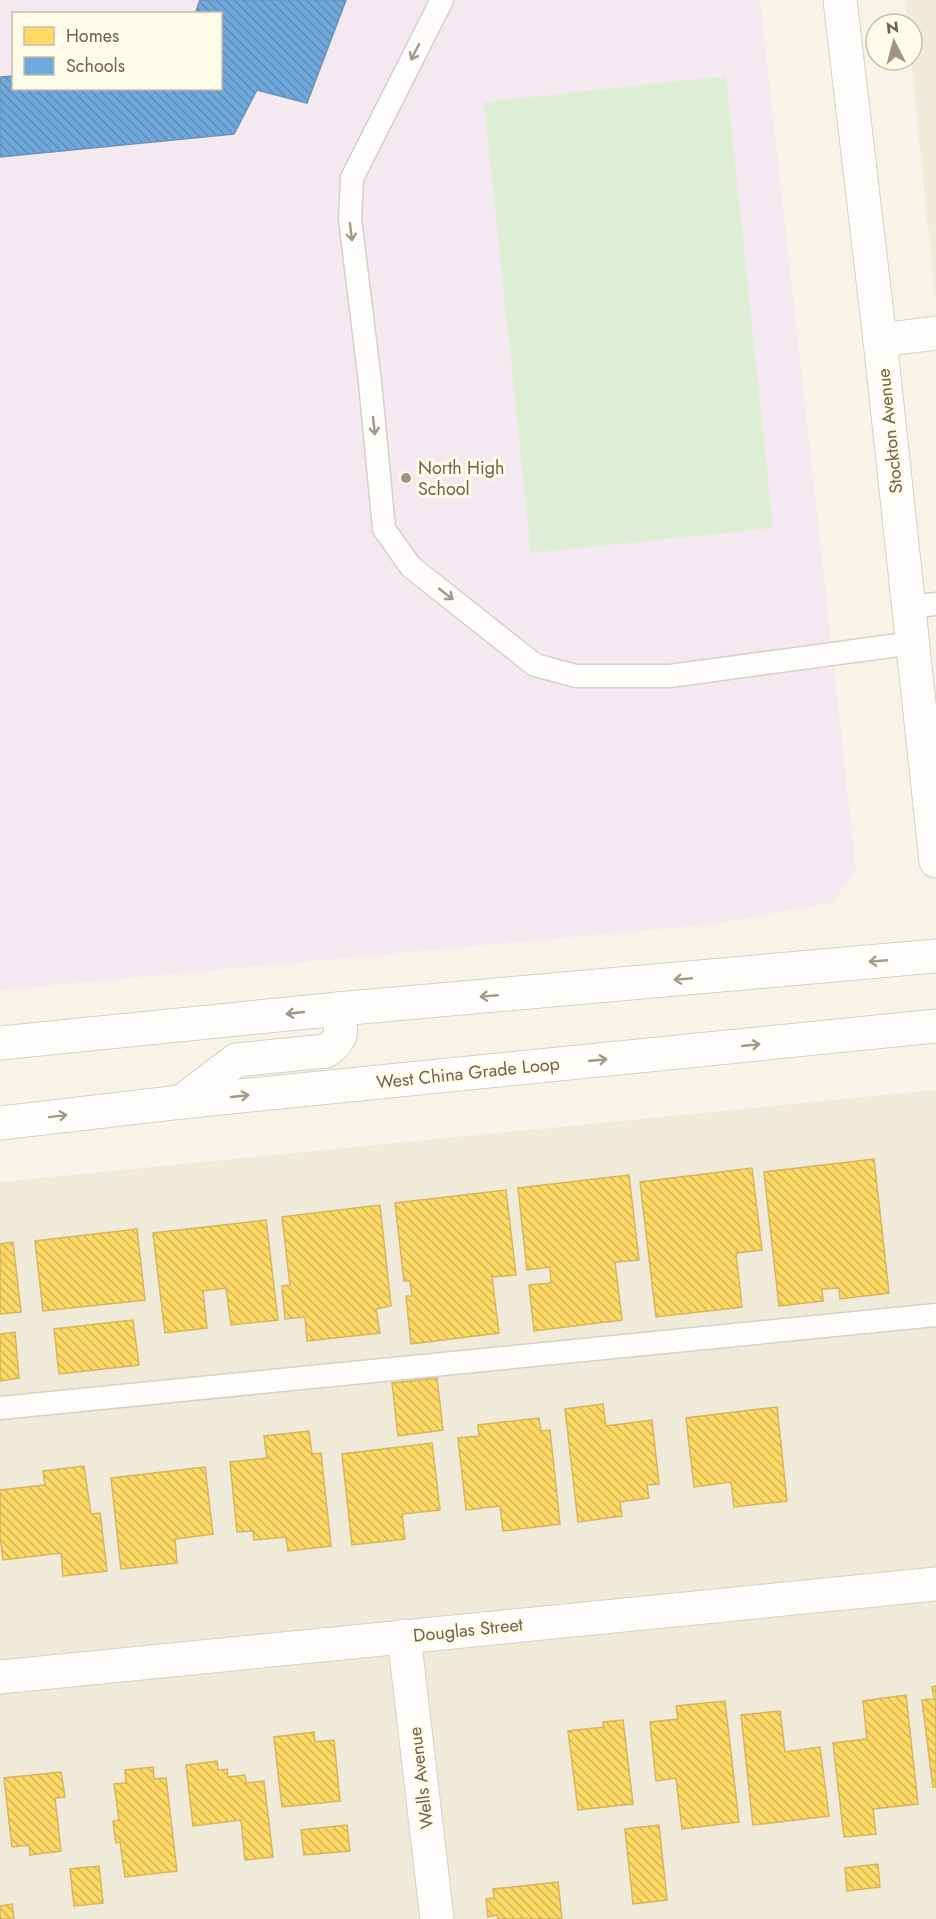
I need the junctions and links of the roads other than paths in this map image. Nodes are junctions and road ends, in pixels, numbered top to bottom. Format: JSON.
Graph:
{"nodes":[{"id":1,"x":442,"y":0,"type":"edge"},
{"id":2,"x":840,"y":0,"type":"edge"},
{"id":3,"x":936,"y":333,"type":"edge"},
{"id":4,"x":880,"y":340,"type":"junction"},
{"id":5,"x":923,"y":605,"type":"edge"},
{"id":6,"x":913,"y":643,"type":"junction"},
{"id":7,"x":936,"y":861,"type":"edge"},
{"id":8,"x":936,"y":956,"type":"edge"},
{"id":9,"x":339,"y":1009,"type":"junction"},
{"id":10,"x":936,"y":1026,"type":"edge"},
{"id":11,"x":0,"y":1043,"type":"edge"},
{"id":12,"x":182,"y":1102,"type":"junction"},
{"id":13,"x":0,"y":1123,"type":"edge"},
{"id":14,"x":936,"y":1315,"type":"edge"},
{"id":15,"x":0,"y":1408,"type":"edge"},
{"id":16,"x":936,"y":1584,"type":"edge"},
{"id":17,"x":404,"y":1636,"type":"junction"},
{"id":18,"x":0,"y":1677,"type":"edge"},
{"id":19,"x":437,"y":1919,"type":"edge"}],
"edges":[{"from":1,"to":6,"type":"lane","one_way":true},
{"from":2,"to":4,"type":"street","name":"Stockton Avenue"},
{"from":3,"to":4,"type":"street"},
{"from":4,"to":5,"type":"street","name":"Stockton Avenue"},
{"from":5,"to":6,"type":"street","name":"Stockton Avenue"},
{"from":6,"to":7,"type":"street","name":"Stockton Avenue"},
{"from":8,"to":9,"type":"street","one_way":true},
{"from":9,"to":11,"type":"street","one_way":true},
{"from":9,"to":12,"type":"street"},
{"from":12,"to":10,"type":"street","name":"West China Grade Loop","one_way":true},
{"from":13,"to":12,"type":"street","name":"West China Grade Loop","one_way":true},
{"from":14,"to":15,"type":"lane"},
{"from":16,"to":17,"type":"street","name":"Douglas Street"},
{"from":17,"to":18,"type":"street","name":"Douglas Street"},
{"from":17,"to":19,"type":"street","name":"Wells Avenue"}]}
